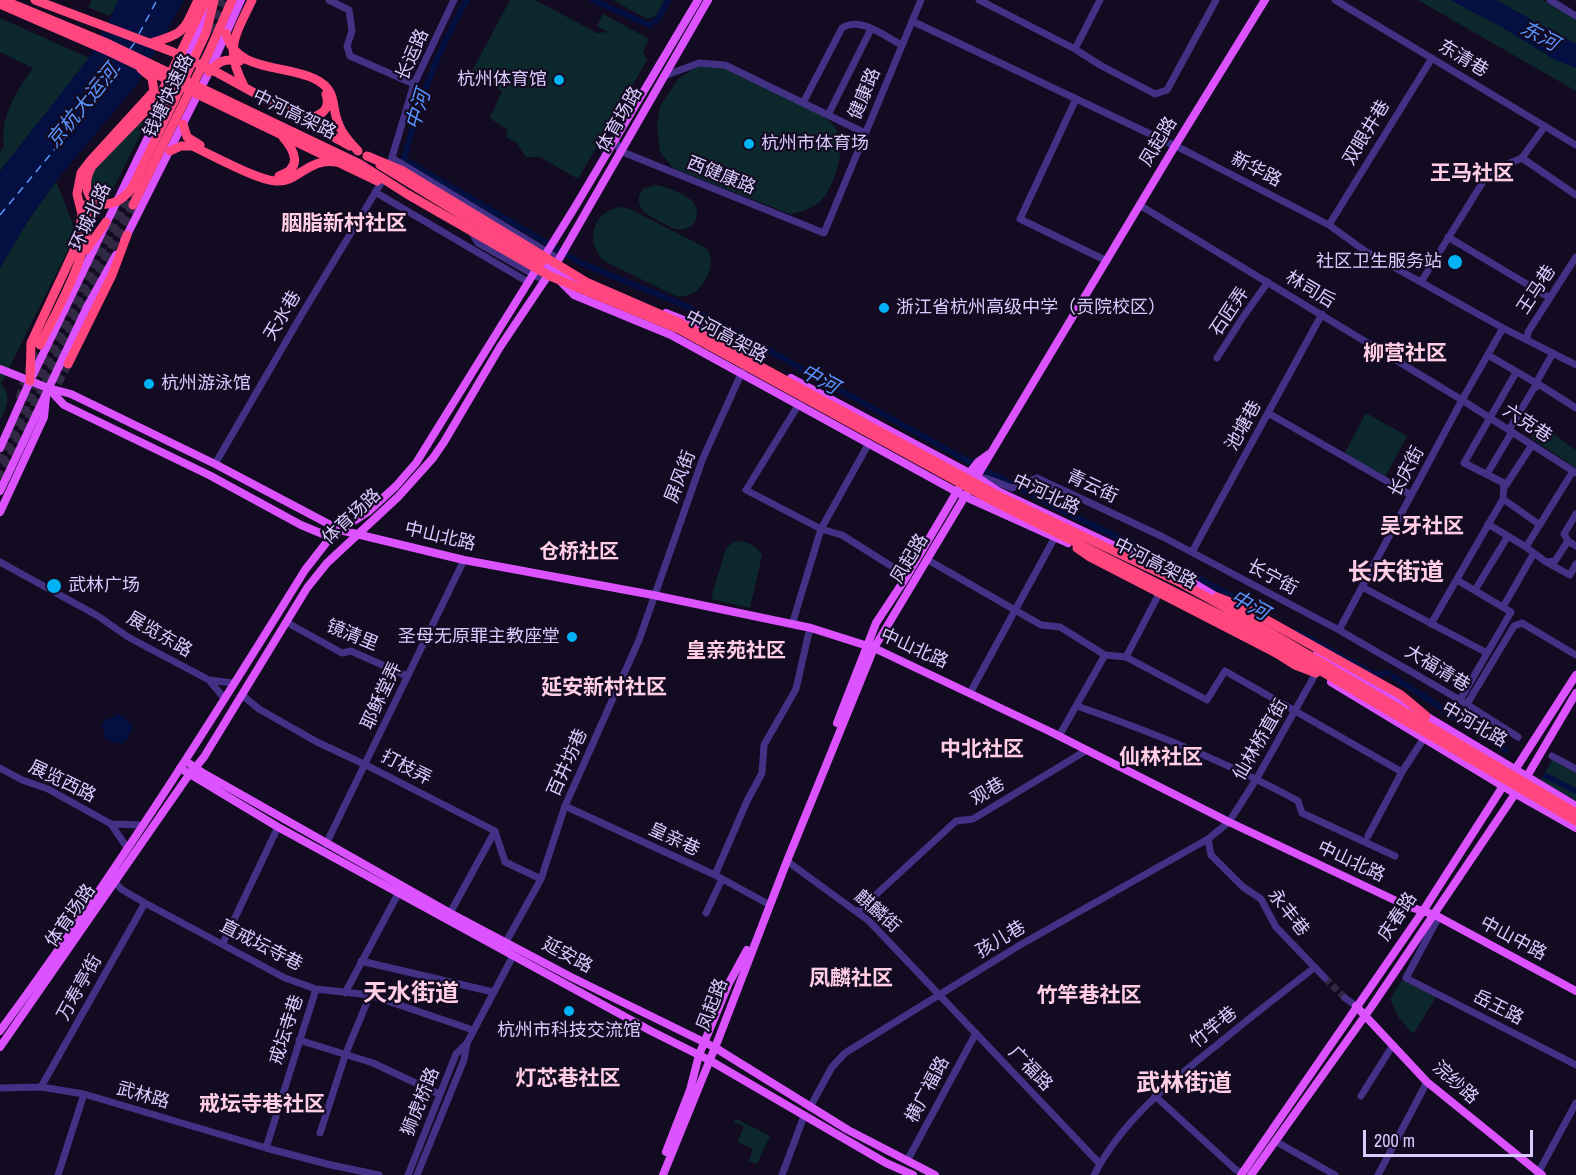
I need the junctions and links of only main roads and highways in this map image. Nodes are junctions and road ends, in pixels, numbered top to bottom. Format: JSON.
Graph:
{"nodes":[{"id":1,"x":3,"y":0,"type":"edge"},
{"id":2,"x":35,"y":0,"type":"edge"},
{"id":3,"x":198,"y":0,"type":"edge"},
{"id":4,"x":211,"y":0,"type":"edge"},
{"id":5,"x":232,"y":0,"type":"edge"},
{"id":6,"x":241,"y":0,"type":"edge"},
{"id":7,"x":252,"y":0,"type":"edge"},
{"id":8,"x":698,"y":0,"type":"edge"},
{"id":9,"x":708,"y":0,"type":"edge"},
{"id":10,"x":1265,"y":0,"type":"edge"},
{"id":11,"x":0,"y":4,"type":"edge"},
{"id":12,"x":226,"y":33,"type":"junction"},
{"id":13,"x":151,"y":43,"type":"junction"},
{"id":14,"x":248,"y":61,"type":"junction"},
{"id":15,"x":132,"y":62,"type":"junction"},
{"id":16,"x":209,"y":72,"type":"junction"},
{"id":17,"x":180,"y":86,"type":"junction"},
{"id":18,"x":244,"y":86,"type":"junction"},
{"id":19,"x":302,"y":119,"type":"junction"},
{"id":20,"x":183,"y":124,"type":"junction"},
{"id":21,"x":153,"y":128,"type":"junction"},
{"id":22,"x":283,"y":137,"type":"junction"},
{"id":23,"x":170,"y":151,"type":"junction"},
{"id":24,"x":358,"y":151,"type":"junction"},
{"id":25,"x":368,"y":156,"type":"junction"},
{"id":26,"x":341,"y":163,"type":"junction"},
{"id":27,"x":360,"y":164,"type":"junction"},
{"id":28,"x":81,"y":173,"type":"junction"},
{"id":29,"x":263,"y":176,"type":"junction"},
{"id":30,"x":133,"y":205,"type":"tunnel mouth"},
{"id":31,"x":464,"y":219,"type":"junction"},
{"id":32,"x":106,"y":222,"type":"junction"},
{"id":33,"x":127,"y":235,"type":"junction"},
{"id":34,"x":81,"y":258,"type":"junction"},
{"id":35,"x":535,"y":268,"type":"junction"},
{"id":36,"x":552,"y":270,"type":"junction"},
{"id":37,"x":40,"y":345,"type":"tunnel mouth"},
{"id":38,"x":68,"y":364,"type":"tunnel mouth"},
{"id":39,"x":0,"y":369,"type":"edge"},
{"id":40,"x":30,"y":381,"type":"junction"},
{"id":41,"x":48,"y":388,"type":"junction"},
{"id":42,"x":0,"y":448,"type":"edge"},
{"id":43,"x":977,"y":469,"type":"junction"},
{"id":44,"x":0,"y":491,"type":"edge"},
{"id":45,"x":957,"y":492,"type":"junction"},
{"id":46,"x":966,"y":497,"type":"junction"},
{"id":47,"x":0,"y":512,"type":"edge"},
{"id":48,"x":1042,"y":525,"type":"junction"},
{"id":49,"x":340,"y":530,"type":"junction"},
{"id":50,"x":358,"y":534,"type":"junction"},
{"id":51,"x":1181,"y":583,"type":"junction"},
{"id":52,"x":871,"y":647,"type":"junction"},
{"id":53,"x":1316,"y":672,"type":"junction"},
{"id":54,"x":1576,"y":675,"type":"edge"},
{"id":55,"x":1576,"y":693,"type":"edge"},
{"id":56,"x":1426,"y":716,"type":"junction"},
{"id":57,"x":183,"y":764,"type":"junction"},
{"id":58,"x":1516,"y":769,"type":"junction"},
{"id":59,"x":193,"y":771,"type":"junction"},
{"id":60,"x":1527,"y":775,"type":"junction"},
{"id":61,"x":1503,"y":786,"type":"junction"},
{"id":62,"x":1516,"y":794,"type":"junction"},
{"id":63,"x":1576,"y":806,"type":"edge"},
{"id":64,"x":279,"y":812,"type":"dead end"},
{"id":65,"x":1576,"y":813,"type":"edge"},
{"id":66,"x":1576,"y":821,"type":"edge"},
{"id":67,"x":1576,"y":828,"type":"edge"},
{"id":68,"x":768,"y":904,"type":"junction"},
{"id":69,"x":1423,"y":911,"type":"junction"},
{"id":70,"x":1435,"y":915,"type":"junction"},
{"id":71,"x":1576,"y":991,"type":"edge"},
{"id":72,"x":1356,"y":1006,"type":"junction"},
{"id":73,"x":1365,"y":1015,"type":"junction"},
{"id":74,"x":0,"y":1031,"type":"edge"},
{"id":75,"x":704,"y":1043,"type":"junction"},
{"id":76,"x":0,"y":1047,"type":"edge"},
{"id":77,"x":714,"y":1047,"type":"junction"},
{"id":78,"x":699,"y":1055,"type":"junction"},
{"id":79,"x":709,"y":1060,"type":"junction"},
{"id":80,"x":1244,"y":1174,"type":"edge"},
{"id":81,"x":1539,"y":1174,"type":"edge"},
{"id":82,"x":657,"y":1175,"type":"edge"},
{"id":83,"x":663,"y":1175,"type":"edge"},
{"id":84,"x":913,"y":1175,"type":"edge"},
{"id":85,"x":935,"y":1175,"type":"edge"}],
"edges":[{"from":1,"to":27,"type":"highway","name":"中河高架路","bridge":true},
{"from":2,"to":13,"type":"highway","name":"中河高架路","bridge":true},
{"from":3,"to":13,"type":"highway"},
{"from":4,"to":17,"type":"highway","bridge":true},
{"from":4,"to":21,"type":"main road","name":"环城北路"},
{"from":4,"to":21,"type":"highway"},
{"from":5,"to":30,"type":"highway","name":"钱塘快速路"},
{"from":6,"to":12,"type":"main road"},
{"from":7,"to":18,"type":"highway","bridge":true},
{"from":8,"to":35,"type":"main road","name":"体育场路"},
{"from":9,"to":36,"type":"main road","name":"体育场路"},
{"from":10,"to":43,"type":"main road","name":"凤起路"},
{"from":11,"to":15,"type":"highway","bridge":true},
{"from":12,"to":14,"type":"highway"},
{"from":12,"to":16,"type":"main road"},
{"from":13,"to":18,"type":"highway","name":"中河高架路","bridge":true},
{"from":14,"to":16,"type":"highway"},
{"from":14,"to":19,"type":"highway"},
{"from":14,"to":24,"type":"highway"},
{"from":15,"to":17,"type":"highway","bridge":true},
{"from":15,"to":28,"type":"highway","bridge":true},
{"from":16,"to":20,"type":"main road"},
{"from":17,"to":22,"type":"highway","bridge":true},
{"from":18,"to":19,"type":"highway","name":"中河高架路","bridge":true},
{"from":19,"to":24,"type":"highway","name":"中河高架路"},
{"from":20,"to":23,"type":"main road"},
{"from":20,"to":29,"type":"highway"},
{"from":21,"to":32,"type":"main road","name":"环城北路"},
{"from":22,"to":26,"type":"highway","bridge":true},
{"from":22,"to":29,"type":"highway"},
{"from":23,"to":29,"type":"highway"},
{"from":23,"to":33,"type":"main road"},
{"from":24,"to":25,"type":"highway","name":"中河高架路"},
{"from":25,"to":31,"type":"highway","bridge":true},
{"from":25,"to":51,"type":"highway","name":"中河高架路","bridge":true},
{"from":26,"to":29,"type":"highway","bridge":true},
{"from":26,"to":35,"type":"highway","bridge":true},
{"from":27,"to":31,"type":"highway","bridge":true},
{"from":27,"to":35,"type":"highway","name":"中河高架路","bridge":true},
{"from":28,"to":34,"type":"highway"},
{"from":28,"to":40,"type":"highway"},
{"from":31,"to":35,"type":"highway"},
{"from":32,"to":34,"type":"highway"},
{"from":32,"to":40,"type":"main road","name":"环城北路"},
{"from":33,"to":38,"type":"highway"},
{"from":33,"to":41,"type":"main road"},
{"from":34,"to":37,"type":"highway"},
{"from":35,"to":36,"type":"main road","name":"中河北路"},
{"from":35,"to":48,"type":"highway","name":"中河高架路","bridge":true},
{"from":35,"to":49,"type":"main road","name":"体育场路"},
{"from":36,"to":43,"type":"main road","name":"中河北路"},
{"from":36,"to":45,"type":"main road","name":"中河北路"},
{"from":36,"to":50,"type":"main road","name":"体育场路"},
{"from":39,"to":40,"type":"main road","name":"中山北路"},
{"from":40,"to":41,"type":"main road","name":"中山北路"},
{"from":40,"to":42,"type":"main road","name":"环城北路"},
{"from":41,"to":44,"type":"main road"},
{"from":41,"to":47,"type":"main road"},
{"from":41,"to":49,"type":"main road","name":"中山北路"},
{"from":41,"to":49,"type":"main road","name":"中山北路"},
{"from":43,"to":45,"type":"main road"},
{"from":43,"to":46,"type":"main road","name":"凤起路"},
{"from":43,"to":56,"type":"main road","name":"中河北路"},
{"from":45,"to":46,"type":"main road","name":"中河北路"},
{"from":45,"to":52,"type":"main road"},
{"from":46,"to":52,"type":"main road","name":"凤起路"},
{"from":46,"to":53,"type":"main road","name":"中河北路"},
{"from":48,"to":53,"type":"highway","bridge":true},
{"from":48,"to":66,"type":"highway","name":"中河高架路","bridge":true},
{"from":49,"to":50,"type":"main road","name":"中山北路"},
{"from":49,"to":57,"type":"main road","name":"体育场路"},
{"from":50,"to":52,"type":"main road","name":"中山北路"},
{"from":50,"to":59,"type":"main road","name":"体育场路"},
{"from":51,"to":56,"type":"highway","bridge":true},
{"from":51,"to":65,"type":"highway","name":"中河高架路","bridge":true},
{"from":52,"to":68,"type":"main road"},
{"from":52,"to":68,"type":"main road","name":"凤起路"},
{"from":52,"to":69,"type":"main road","name":"中山北路"},
{"from":53,"to":61,"type":"main road","name":"中河北路"},
{"from":54,"to":58,"type":"main road","name":"庆春路"},
{"from":55,"to":60,"type":"main road","name":"庆春路"},
{"from":56,"to":58,"type":"main road","name":"中河北路"},
{"from":57,"to":59,"type":"main road","name":"延安路"},
{"from":57,"to":74,"type":"main road","name":"体育场路"},
{"from":58,"to":60,"type":"main road","name":"中河北路"},
{"from":58,"to":61,"type":"main road","name":"庆春路"},
{"from":59,"to":64,"type":"main road"},
{"from":59,"to":75,"type":"main road","name":"延安路"},
{"from":59,"to":76,"type":"main road","name":"体育场路"},
{"from":59,"to":78,"type":"main road","name":"延安路"},
{"from":60,"to":62,"type":"main road","name":"庆春路"},
{"from":60,"to":63,"type":"main road","name":"中河北路"},
{"from":61,"to":62,"type":"main road","name":"中河北路"},
{"from":61,"to":69,"type":"main road","name":"庆春路"},
{"from":62,"to":67,"type":"main road","name":"中河北路"},
{"from":62,"to":70,"type":"main road","name":"庆春路"},
{"from":68,"to":75,"type":"main road"},
{"from":68,"to":77,"type":"main road","name":"凤起路"},
{"from":69,"to":70,"type":"main road","name":"中山北路"},
{"from":69,"to":72,"type":"main road","name":"庆春路"},
{"from":70,"to":71,"type":"main road","name":"中山中路"},
{"from":70,"to":73,"type":"main road","name":"庆春路"},
{"from":72,"to":73,"type":"main road","name":"浣纱路"},
{"from":72,"to":80,"type":"main road","name":"庆春路"},
{"from":73,"to":80,"type":"main road","name":"庆春路"},
{"from":73,"to":81,"type":"main road","name":"浣纱路"},
{"from":75,"to":77,"type":"main road","name":"延安路"},
{"from":75,"to":78,"type":"main road"},
{"from":77,"to":79,"type":"main road","name":"凤起路"},
{"from":77,"to":85,"type":"main road","name":"延安路"},
{"from":78,"to":79,"type":"main road","name":"延安路"},
{"from":78,"to":82,"type":"main road"},
{"from":79,"to":83,"type":"main road","name":"凤起路"},
{"from":79,"to":84,"type":"main road","name":"延安路"}]}
